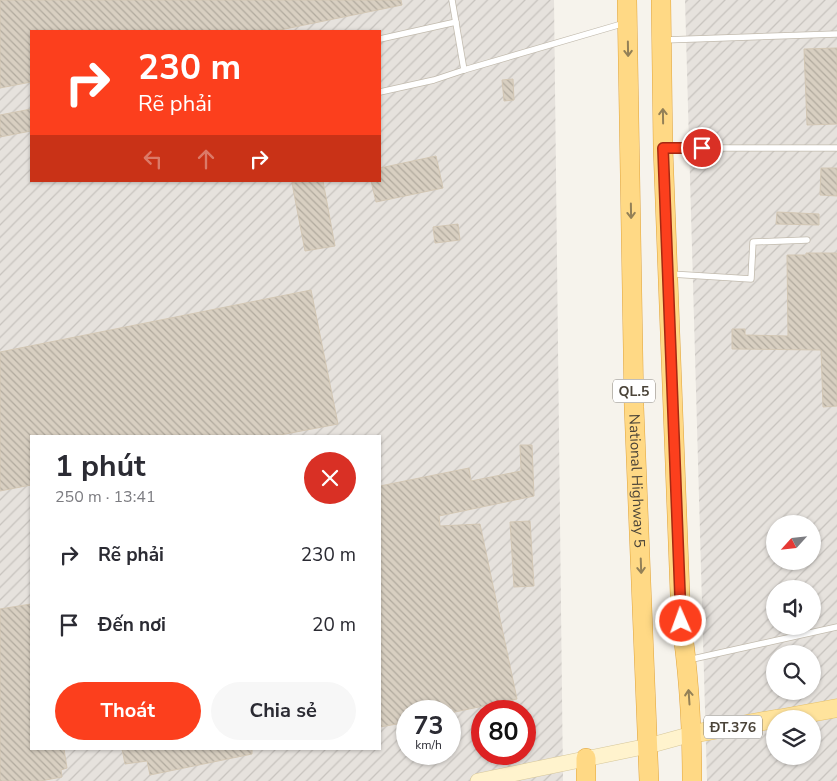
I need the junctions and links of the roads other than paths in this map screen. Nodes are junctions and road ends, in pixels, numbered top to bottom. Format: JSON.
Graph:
{"nodes":[{"id":1,"x":452,"y":0,"type":"edge"},
{"id":2,"x":627,"y":0,"type":"edge"},
{"id":3,"x":661,"y":0,"type":"edge"},
{"id":4,"x":456,"y":22,"type":"junction"},
{"id":5,"x":627,"y":22,"type":"junction"},
{"id":6,"x":837,"y":34,"type":"edge"},
{"id":7,"x":381,"y":39,"type":"edge"},
{"id":8,"x":662,"y":40,"type":"junction"},
{"id":9,"x":464,"y":70,"type":"junction"},
{"id":10,"x":381,"y":92,"type":"edge"},
{"id":11,"x":663,"y":148,"type":"junction"},
{"id":12,"x":837,"y":148,"type":"edge"},
{"id":13,"x":807,"y":240,"type":"dead end"},
{"id":14,"x":668,"y":274,"type":"junction"},
{"id":15,"x":837,"y":627,"type":"edge"},
{"id":16,"x":687,"y":661,"type":"junction"},
{"id":17,"x":837,"y":708,"type":"edge"},
{"id":18,"x":821,"y":711,"type":"edge"},
{"id":19,"x":766,"y":721,"type":"edge"},
{"id":20,"x":692,"y":734,"type":"junction"},
{"id":21,"x":648,"y":746,"type":"junction"},
{"id":22,"x":586,"y":758,"type":"junction"},
{"id":23,"x":478,"y":781,"type":"edge"},
{"id":24,"x":586,"y":781,"type":"edge"},
{"id":25,"x":649,"y":781,"type":"edge"},
{"id":26,"x":692,"y":781,"type":"edge"}],
"edges":[{"from":1,"to":4,"type":"lane"},
{"from":2,"to":5,"type":"highway","name":"National Highway 5","number":"QL.5"},
{"from":3,"to":8,"type":"highway","number":"QL.5"},
{"from":4,"to":7,"type":"lane"},
{"from":4,"to":9,"type":"lane"},
{"from":5,"to":9,"type":"lane"},
{"from":5,"to":21,"type":"highway","name":"National Highway 5","number":"QL.5","one_way":true},
{"from":6,"to":8,"type":"lane"},
{"from":11,"to":8,"type":"highway","number":"QL.5","one_way":true},
{"from":9,"to":10,"type":"lane"},
{"from":11,"to":12,"type":"lane"},
{"from":11,"to":14,"type":"highway","number":"QL.5"},
{"from":13,"to":14,"type":"lane"},
{"from":14,"to":16,"type":"highway","number":"QL.5"},
{"from":15,"to":16,"type":"lane"},
{"from":20,"to":16,"type":"highway","number":"QL.5","one_way":true},
{"from":17,"to":18,"type":"main road","number":"ĐT.376"},
{"from":19,"to":20,"type":"main road","number":"ĐT.376"},
{"from":20,"to":21,"type":"main road"},
{"from":20,"to":26,"type":"highway","number":"QL.5"},
{"from":21,"to":22,"type":"main road"},
{"from":21,"to":25,"type":"highway","name":"National Highway 5","number":"QL.5"},
{"from":22,"to":23,"type":"main road"},
{"from":22,"to":24,"type":"highway"}]}
